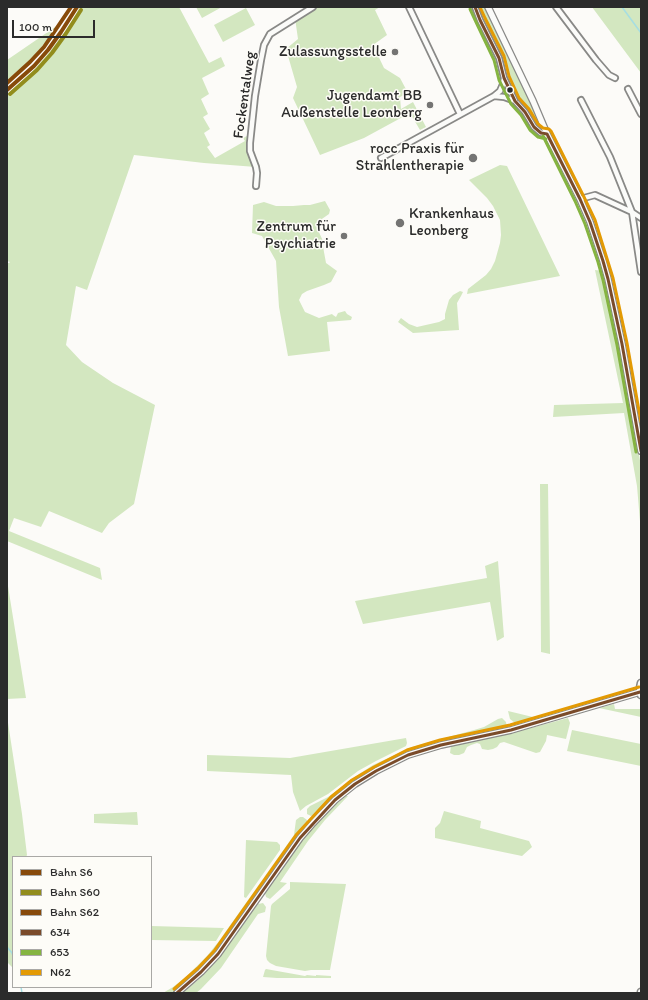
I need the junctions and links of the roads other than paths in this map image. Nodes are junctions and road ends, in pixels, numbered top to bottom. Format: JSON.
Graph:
{"nodes":[{"id":1,"x":313,"y":7,"type":"edge"},
{"id":2,"x":409,"y":7,"type":"edge"},
{"id":3,"x":475,"y":7,"type":"edge"},
{"id":4,"x":488,"y":7,"type":"edge"},
{"id":5,"x":556,"y":7,"type":"edge"},
{"id":6,"x":504,"y":78,"type":"junction"},
{"id":7,"x":615,"y":78,"type":"dead end"},
{"id":8,"x":628,"y":89,"type":"dead end"},
{"id":9,"x":494,"y":96,"type":"junction"},
{"id":10,"x":581,"y":100,"type":"dead end"},
{"id":11,"x":515,"y":101,"type":"junction"},
{"id":12,"x":460,"y":114,"type":"junction"},
{"id":13,"x":641,"y":114,"type":"edge"},
{"id":14,"x":547,"y":134,"type":"junction"},
{"id":15,"x":381,"y":158,"type":"dead end"},
{"id":16,"x":256,"y":186,"type":"dead end"},
{"id":17,"x":580,"y":199,"type":"junction"},
{"id":18,"x":632,"y":212,"type":"junction"},
{"id":19,"x":641,"y":218,"type":"edge"},
{"id":20,"x":641,"y":272,"type":"edge"},
{"id":21,"x":641,"y":451,"type":"edge"},
{"id":22,"x":641,"y":683,"type":"edge"},
{"id":23,"x":640,"y":693,"type":"edge"},
{"id":24,"x":177,"y":993,"type":"edge"}],
"edges":[{"from":1,"to":16,"type":"street","name":"Fockentalweg"},
{"from":2,"to":12,"type":"street"},
{"from":3,"to":6,"type":"street"},
{"from":4,"to":14,"type":"street"},
{"from":5,"to":7,"type":"street"},
{"from":6,"to":9,"type":"street"},
{"from":6,"to":11,"type":"street"},
{"from":8,"to":13,"type":"street"},
{"from":9,"to":11,"type":"street"},
{"from":9,"to":12,"type":"street"},
{"from":10,"to":18,"type":"street"},
{"from":11,"to":14,"type":"street"},
{"from":12,"to":15,"type":"street"},
{"from":14,"to":17,"type":"street"},
{"from":17,"to":18,"type":"street"},
{"from":17,"to":21,"type":"street"},
{"from":18,"to":19,"type":"street"},
{"from":18,"to":20,"type":"street"},
{"from":22,"to":23,"type":"main road"},
{"from":23,"to":24,"type":"street"}]}
